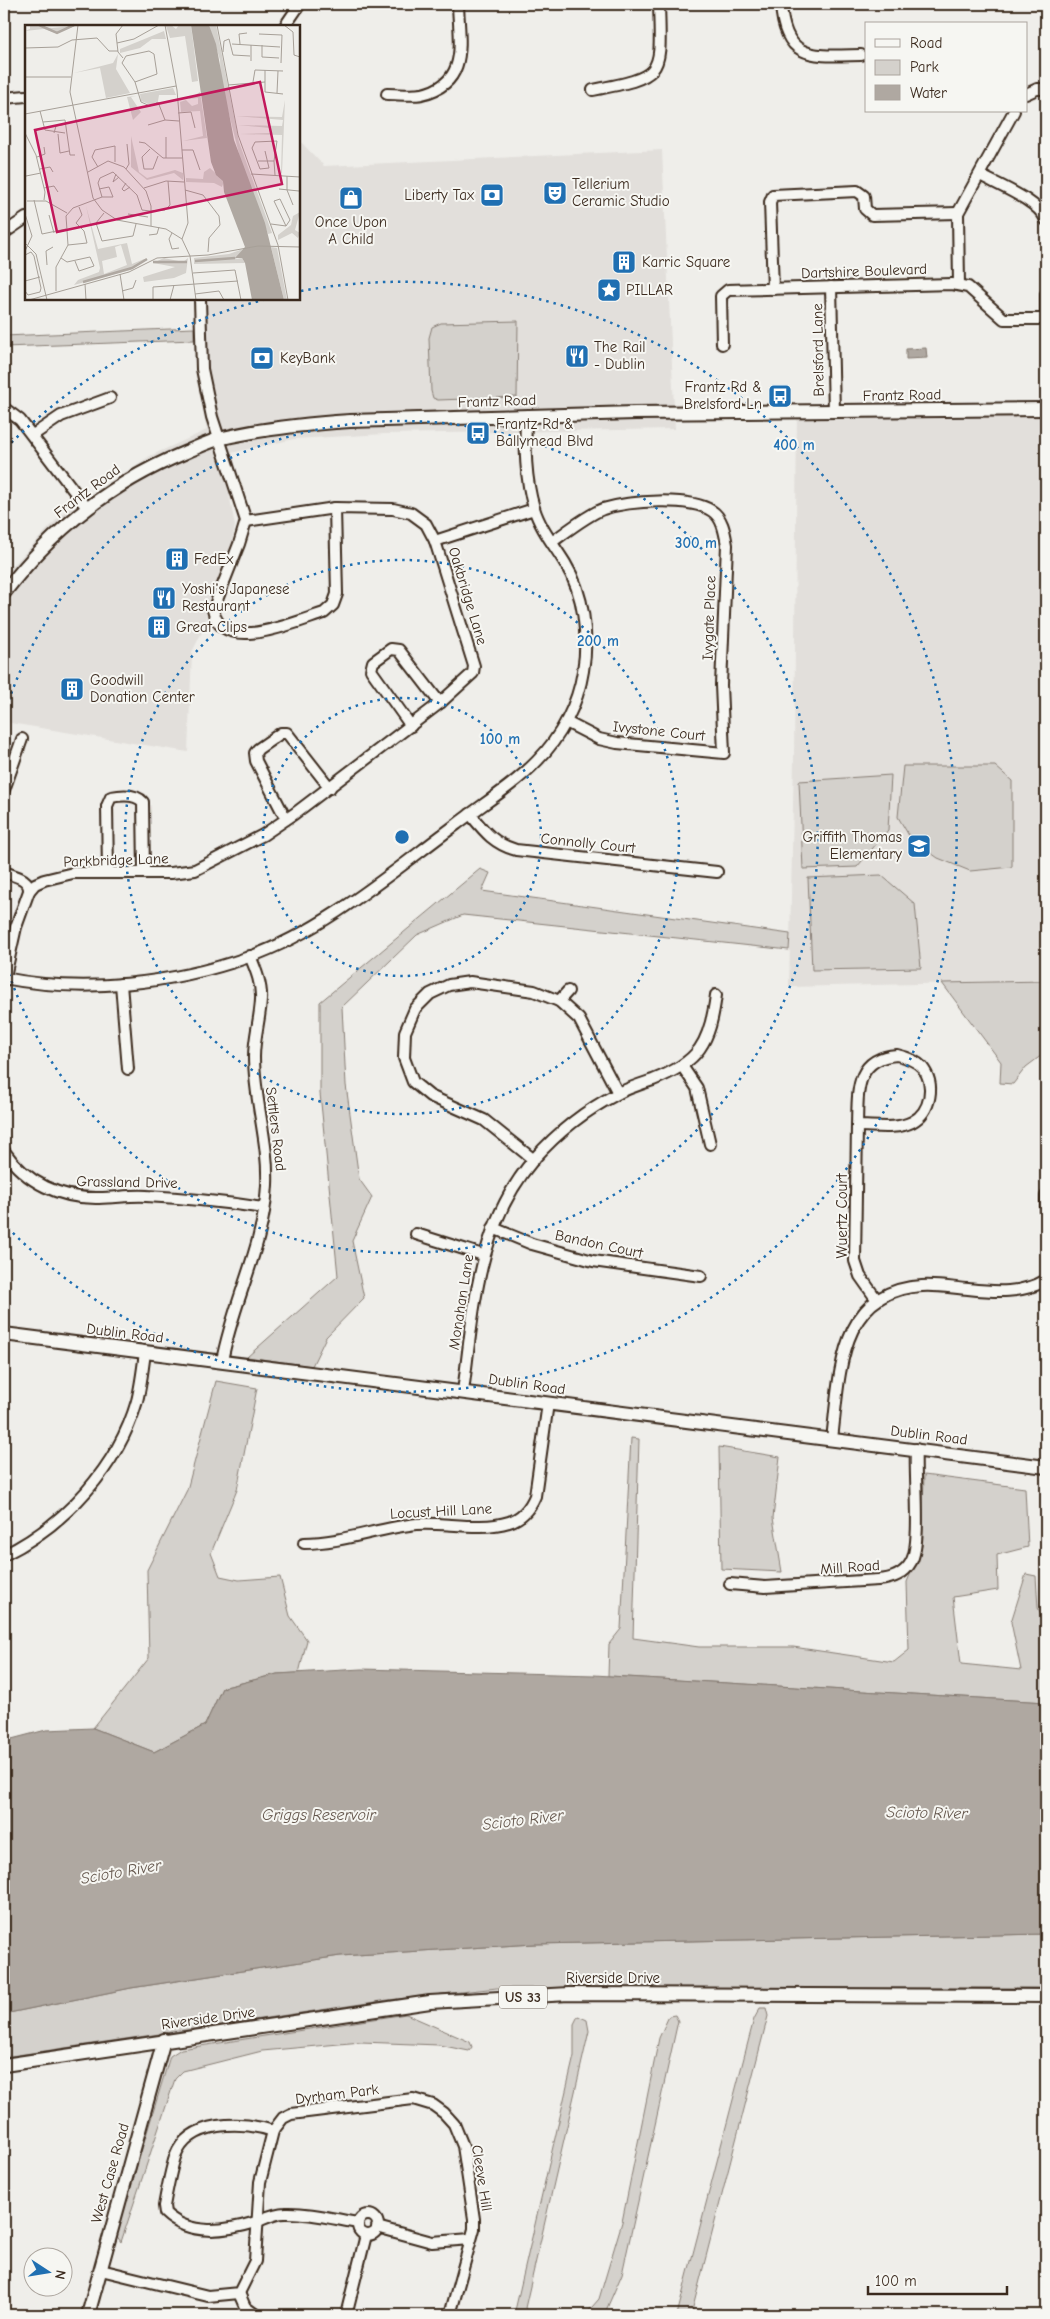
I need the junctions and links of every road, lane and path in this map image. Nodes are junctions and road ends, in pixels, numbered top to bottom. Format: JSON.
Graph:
{"nodes":[{"id":1,"x":300,"y":4,"type":"edge"},
{"id":2,"x":458,"y":4,"type":"edge"},
{"id":3,"x":659,"y":4,"type":"edge"},
{"id":4,"x":782,"y":4,"type":"edge"},
{"id":5,"x":286,"y":25,"type":"edge"},
{"id":6,"x":861,"y":55,"type":"dead end"},
{"id":7,"x":1046,"y":89,"type":"edge"},
{"id":8,"x":593,"y":90,"type":"dead end"},
{"id":9,"x":1028,"y":93,"type":"edge"},
{"id":10,"x":387,"y":94,"type":"dead end"},
{"id":11,"x":25,"y":96,"type":"edge"},
{"id":12,"x":4,"y":98,"type":"edge"},
{"id":13,"x":1013,"y":112,"type":"edge"},
{"id":14,"x":980,"y":176,"type":"junction"},
{"id":15,"x":958,"y":213,"type":"junction"},
{"id":16,"x":25,"y":219,"type":"edge"},
{"id":17,"x":1046,"y":220,"type":"edge"},
{"id":18,"x":4,"y":233,"type":"edge"},
{"id":19,"x":959,"y":285,"type":"junction"},
{"id":20,"x":831,"y":287,"type":"junction"},
{"id":21,"x":773,"y":289,"type":"junction"},
{"id":22,"x":1046,"y":294,"type":"edge"},
{"id":23,"x":200,"y":300,"type":"edge"},
{"id":24,"x":1046,"y":319,"type":"edge"},
{"id":25,"x":722,"y":344,"type":"dead end"},
{"id":26,"x":110,"y":398,"type":"dead end"},
{"id":27,"x":4,"y":408,"type":"edge"},
{"id":28,"x":1046,"y":409,"type":"edge"},
{"id":29,"x":834,"y":412,"type":"junction"},
{"id":30,"x":526,"y":416,"type":"junction"},
{"id":31,"x":32,"y":435,"type":"junction"},
{"id":32,"x":220,"y":439,"type":"junction"},
{"id":33,"x":87,"y":508,"type":"junction"},
{"id":34,"x":335,"y":508,"type":"junction"},
{"id":35,"x":534,"y":509,"type":"junction"},
{"id":36,"x":246,"y":521,"type":"junction"},
{"id":37,"x":435,"y":541,"type":"junction"},
{"id":38,"x":552,"y":542,"type":"junction"},
{"id":39,"x":4,"y":593,"type":"edge"},
{"id":40,"x":473,"y":673,"type":"joint"},
{"id":41,"x":440,"y":703,"type":"junction"},
{"id":42,"x":566,"y":722,"type":"junction"},
{"id":43,"x":411,"y":726,"type":"junction"},
{"id":44,"x":22,"y":739,"type":"dead end"},
{"id":45,"x":724,"y":753,"type":"joint"},
{"id":46,"x":330,"y":788,"type":"junction"},
{"id":47,"x":4,"y":790,"type":"edge"},
{"id":48,"x":470,"y":814,"type":"junction"},
{"id":49,"x":286,"y":819,"type":"junction"},
{"id":50,"x":4,"y":872,"type":"edge"},
{"id":51,"x":108,"y":872,"type":"junction"},
{"id":52,"x":144,"y":872,"type":"junction"},
{"id":53,"x":717,"y":872,"type":"dead end"},
{"id":54,"x":29,"y":891,"type":"junction"},
{"id":55,"x":250,"y":956,"type":"junction"},
{"id":56,"x":4,"y":980,"type":"edge"},
{"id":57,"x":121,"y":984,"type":"junction"},
{"id":58,"x":568,"y":991,"type":"dead end"},
{"id":59,"x":716,"y":995,"type":"dead end"},
{"id":60,"x":560,"y":1001,"type":"junction"},
{"id":61,"x":682,"y":1066,"type":"junction"},
{"id":62,"x":128,"y":1069,"type":"dead end"},
{"id":63,"x":618,"y":1093,"type":"junction"},
{"id":64,"x":857,"y":1126,"type":"junction"},
{"id":65,"x":710,"y":1144,"type":"dead end"},
{"id":66,"x":4,"y":1151,"type":"edge"},
{"id":67,"x":534,"y":1160,"type":"junction"},
{"id":68,"x":1046,"y":1196,"type":"edge"},
{"id":69,"x":264,"y":1208,"type":"junction"},
{"id":70,"x":1046,"y":1223,"type":"edge"},
{"id":71,"x":493,"y":1228,"type":"junction"},
{"id":72,"x":416,"y":1234,"type":"dead end"},
{"id":73,"x":483,"y":1255,"type":"junction"},
{"id":74,"x":701,"y":1276,"type":"dead end"},
{"id":75,"x":1046,"y":1280,"type":"edge"},
{"id":76,"x":877,"y":1300,"type":"junction"},
{"id":77,"x":4,"y":1334,"type":"edge"},
{"id":78,"x":145,"y":1352,"type":"junction"},
{"id":79,"x":222,"y":1361,"type":"junction"},
{"id":80,"x":463,"y":1392,"type":"junction"},
{"id":81,"x":548,"y":1403,"type":"junction"},
{"id":82,"x":832,"y":1439,"type":"junction"},
{"id":83,"x":916,"y":1449,"type":"junction"},
{"id":84,"x":1046,"y":1467,"type":"edge"},
{"id":85,"x":304,"y":1543,"type":"dead end"},
{"id":86,"x":4,"y":1555,"type":"edge"},
{"id":87,"x":730,"y":1584,"type":"dead end"},
{"id":88,"x":1046,"y":1996,"type":"edge"},
{"id":89,"x":164,"y":2040,"type":"junction"},
{"id":90,"x":4,"y":2064,"type":"edge"},
{"id":91,"x":413,"y":2099,"type":"joint"},
{"id":92,"x":274,"y":2131,"type":"junction"},
{"id":93,"x":258,"y":2221,"type":"junction"},
{"id":94,"x":358,"y":2223,"type":"junction"},
{"id":95,"x":378,"y":2228,"type":"junction"},
{"id":96,"x":366,"y":2235,"type":"junction"},
{"id":97,"x":471,"y":2239,"type":"junction"},
{"id":98,"x":100,"y":2270,"type":"junction"},
{"id":99,"x":239,"y":2293,"type":"junction"},
{"id":100,"x":88,"y":2315,"type":"edge"},
{"id":101,"x":256,"y":2315,"type":"edge"},
{"id":102,"x":346,"y":2315,"type":"edge"},
{"id":103,"x":450,"y":2315,"type":"edge"}],
"edges":[{"from":1,"to":5,"type":"street"},
{"from":2,"to":10,"type":"street"},
{"from":3,"to":8,"type":"street"},
{"from":4,"to":6,"type":"street"},
{"from":7,"to":9,"type":"street"},
{"from":11,"to":12,"type":"street"},
{"from":13,"to":14,"type":"street"},
{"from":14,"to":15,"type":"street"},
{"from":14,"to":17,"type":"street"},
{"from":15,"to":19,"type":"street"},
{"from":15,"to":21,"type":"street"},
{"from":16,"to":18,"type":"street"},
{"from":19,"to":20,"type":"street","name":"Dartshire Boulevard"},
{"from":19,"to":24,"type":"street"},
{"from":20,"to":21,"type":"street","name":"Dartshire Boulevard"},
{"from":20,"to":29,"type":"street","name":"Brelsford Lane"},
{"from":21,"to":25,"type":"street","name":"Dartshire Boulevard"},
{"from":22,"to":24,"type":"street"},
{"from":23,"to":32,"type":"street"},
{"from":26,"to":31,"type":"street"},
{"from":27,"to":31,"type":"street"},
{"from":28,"to":29,"type":"main road","name":"Frantz Road"},
{"from":29,"to":30,"type":"main road","name":"Frantz Road"},
{"from":30,"to":32,"type":"main road","name":"Frantz Road"},
{"from":30,"to":35,"type":"street"},
{"from":31,"to":33,"type":"street"},
{"from":32,"to":33,"type":"main road","name":"Frantz Road"},
{"from":32,"to":36,"type":"street"},
{"from":33,"to":39,"type":"main road","name":"Frantz Road"},
{"from":34,"to":36,"type":"street"},
{"from":34,"to":36,"type":"street"},
{"from":34,"to":37,"type":"street"},
{"from":35,"to":37,"type":"street","name":"Oakbridge Lane"},
{"from":35,"to":38,"type":"street"},
{"from":37,"to":40,"type":"street","name":"Oakbridge Lane"},
{"from":38,"to":42,"type":"street"},
{"from":38,"to":45,"type":"street","name":"Ivygate Place"},
{"from":40,"to":41,"type":"street","name":"Parkbridge Lane"},
{"from":41,"to":43,"type":"street","name":"Parkbridge Lane"},
{"from":41,"to":43,"type":"street"},
{"from":42,"to":45,"type":"street","name":"Ivystone Court"},
{"from":42,"to":48,"type":"street"},
{"from":43,"to":46,"type":"street","name":"Parkbridge Lane"},
{"from":44,"to":47,"type":"street"},
{"from":46,"to":49,"type":"street","name":"Parkbridge Lane"},
{"from":46,"to":49,"type":"street"},
{"from":48,"to":53,"type":"street","name":"Connolly Court"},
{"from":48,"to":55,"type":"street"},
{"from":49,"to":52,"type":"street","name":"Parkbridge Lane"},
{"from":50,"to":54,"type":"street"},
{"from":51,"to":52,"type":"street","name":"Parkbridge Lane"},
{"from":51,"to":52,"type":"street"},
{"from":51,"to":54,"type":"street","name":"Parkbridge Lane"},
{"from":54,"to":56,"type":"street"},
{"from":55,"to":57,"type":"street"},
{"from":55,"to":69,"type":"street","name":"Settlers Road"},
{"from":56,"to":57,"type":"street"},
{"from":57,"to":62,"type":"street"},
{"from":58,"to":60,"type":"street"},
{"from":59,"to":61,"type":"street","name":"Monahan Lane"},
{"from":60,"to":63,"type":"street"},
{"from":60,"to":67,"type":"street"},
{"from":61,"to":63,"type":"street","name":"Monahan Lane"},
{"from":61,"to":65,"type":"street"},
{"from":63,"to":67,"type":"street","name":"Monahan Lane"},
{"from":64,"to":64,"type":"street","name":"Wuertz Court"},
{"from":64,"to":76,"type":"street","name":"Wuertz Court"},
{"from":66,"to":69,"type":"street","name":"Grassland Drive"},
{"from":67,"to":71,"type":"street","name":"Monahan Lane"},
{"from":68,"to":70,"type":"street"},
{"from":69,"to":79,"type":"street","name":"Settlers Road"},
{"from":71,"to":73,"type":"street","name":"Monahan Lane"},
{"from":71,"to":74,"type":"street","name":"Bandon Court"},
{"from":72,"to":73,"type":"street"},
{"from":73,"to":80,"type":"street","name":"Monahan Lane"},
{"from":75,"to":76,"type":"street"},
{"from":76,"to":82,"type":"street"},
{"from":77,"to":78,"type":"main road","name":"Dublin Road"},
{"from":78,"to":79,"type":"main road","name":"Dublin Road"},
{"from":78,"to":86,"type":"street"},
{"from":79,"to":80,"type":"main road","name":"Dublin Road"},
{"from":80,"to":81,"type":"main road","name":"Dublin Road"},
{"from":81,"to":82,"type":"main road","name":"Dublin Road"},
{"from":81,"to":85,"type":"street","name":"Locust Hill Lane"},
{"from":82,"to":83,"type":"main road","name":"Dublin Road"},
{"from":83,"to":84,"type":"main road","name":"Dublin Road"},
{"from":83,"to":87,"type":"street","name":"Mill Road"},
{"from":88,"to":89,"type":"main road","name":"Riverside Drive","number":"US 33"},
{"from":89,"to":90,"type":"main road","name":"Riverside Drive","number":"US 33"},
{"from":89,"to":98,"type":"main road","name":"West Case Road"},
{"from":91,"to":92,"type":"street","name":"Dyrham Park"},
{"from":91,"to":97,"type":"street","name":"Cleeve Hill"},
{"from":92,"to":93,"type":"street"},
{"from":92,"to":93,"type":"street"},
{"from":93,"to":94,"type":"street"},
{"from":93,"to":99,"type":"street"},
{"from":94,"to":95,"type":"street"},
{"from":94,"to":96,"type":"street"},
{"from":95,"to":96,"type":"street"},
{"from":95,"to":97,"type":"street"},
{"from":96,"to":102,"type":"street"},
{"from":97,"to":103,"type":"street","name":"Cleeve Hill"},
{"from":98,"to":99,"type":"street"},
{"from":98,"to":100,"type":"main road","name":"West Case Road"},
{"from":99,"to":101,"type":"street"}]}
